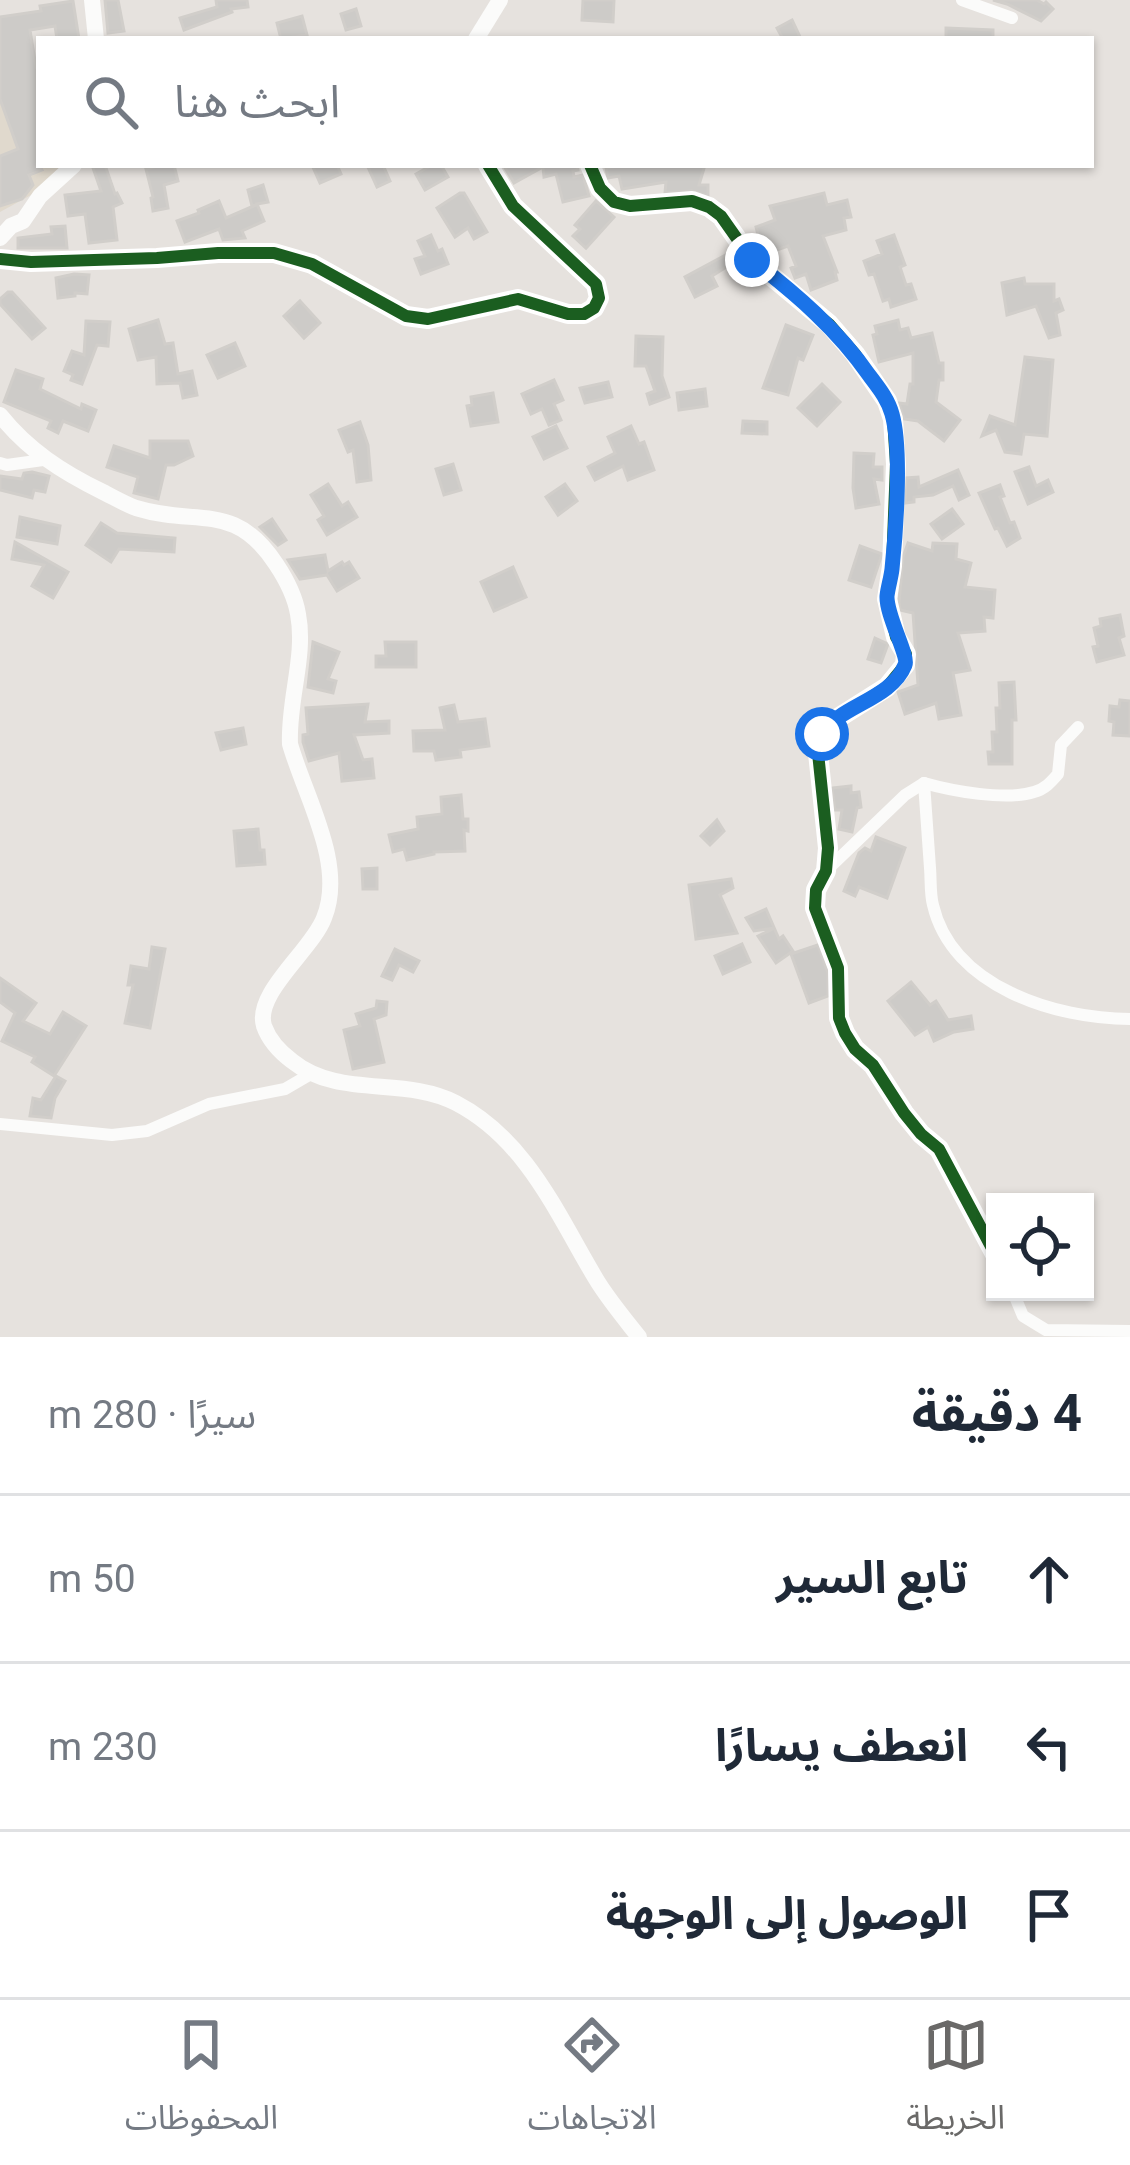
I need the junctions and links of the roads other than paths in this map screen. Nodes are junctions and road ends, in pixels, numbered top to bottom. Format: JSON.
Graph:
{"nodes":[{"id":1,"x":92,"y":0,"type":"edge"},
{"id":2,"x":500,"y":0,"type":"edge"},
{"id":3,"x":962,"y":0,"type":"edge"},
{"id":4,"x":1012,"y":18,"type":"dead end"},
{"id":5,"x":96,"y":36,"type":"edge"},
{"id":6,"x":478,"y":36,"type":"edge"},
{"id":7,"x":71,"y":168,"type":"edge"},
{"id":8,"x":490,"y":168,"type":"edge"},
{"id":9,"x":591,"y":168,"type":"edge"},
{"id":10,"x":0,"y":238,"type":"edge"},
{"id":11,"x":0,"y":259,"type":"edge"},
{"id":12,"x":0,"y":415,"type":"edge"},
{"id":13,"x":43,"y":460,"type":"junction"},
{"id":14,"x":0,"y":463,"type":"edge"},
{"id":15,"x":1078,"y":727,"type":"dead end"},
{"id":16,"x":924,"y":783,"type":"junction"},
{"id":17,"x":826,"y":871,"type":"junction"},
{"id":18,"x":1130,"y":1019,"type":"edge"},
{"id":19,"x":309,"y":1075,"type":"junction"},
{"id":20,"x":0,"y":1124,"type":"edge"},
{"id":21,"x":986,"y":1237,"type":"edge"},
{"id":22,"x":1017,"y":1301,"type":"edge"},
{"id":23,"x":1130,"y":1331,"type":"edge"},
{"id":24,"x":639,"y":1337,"type":"edge"}],
"edges":[{"from":1,"to":5,"type":"main road"},
{"from":2,"to":6,"type":"main road"},
{"from":3,"to":4,"type":"street"},
{"from":7,"to":10,"type":"main road"},
{"from":8,"to":11,"type":"main road"},
{"from":9,"to":17,"type":"street"},
{"from":12,"to":13,"type":"main road"},
{"from":13,"to":14,"type":"street"},
{"from":13,"to":19,"type":"main road"},
{"from":15,"to":16,"type":"street"},
{"from":16,"to":17,"type":"street"},
{"from":16,"to":18,"type":"street"},
{"from":17,"to":21,"type":"street"},
{"from":19,"to":20,"type":"street"},
{"from":19,"to":24,"type":"main road"},
{"from":22,"to":23,"type":"street"}]}
